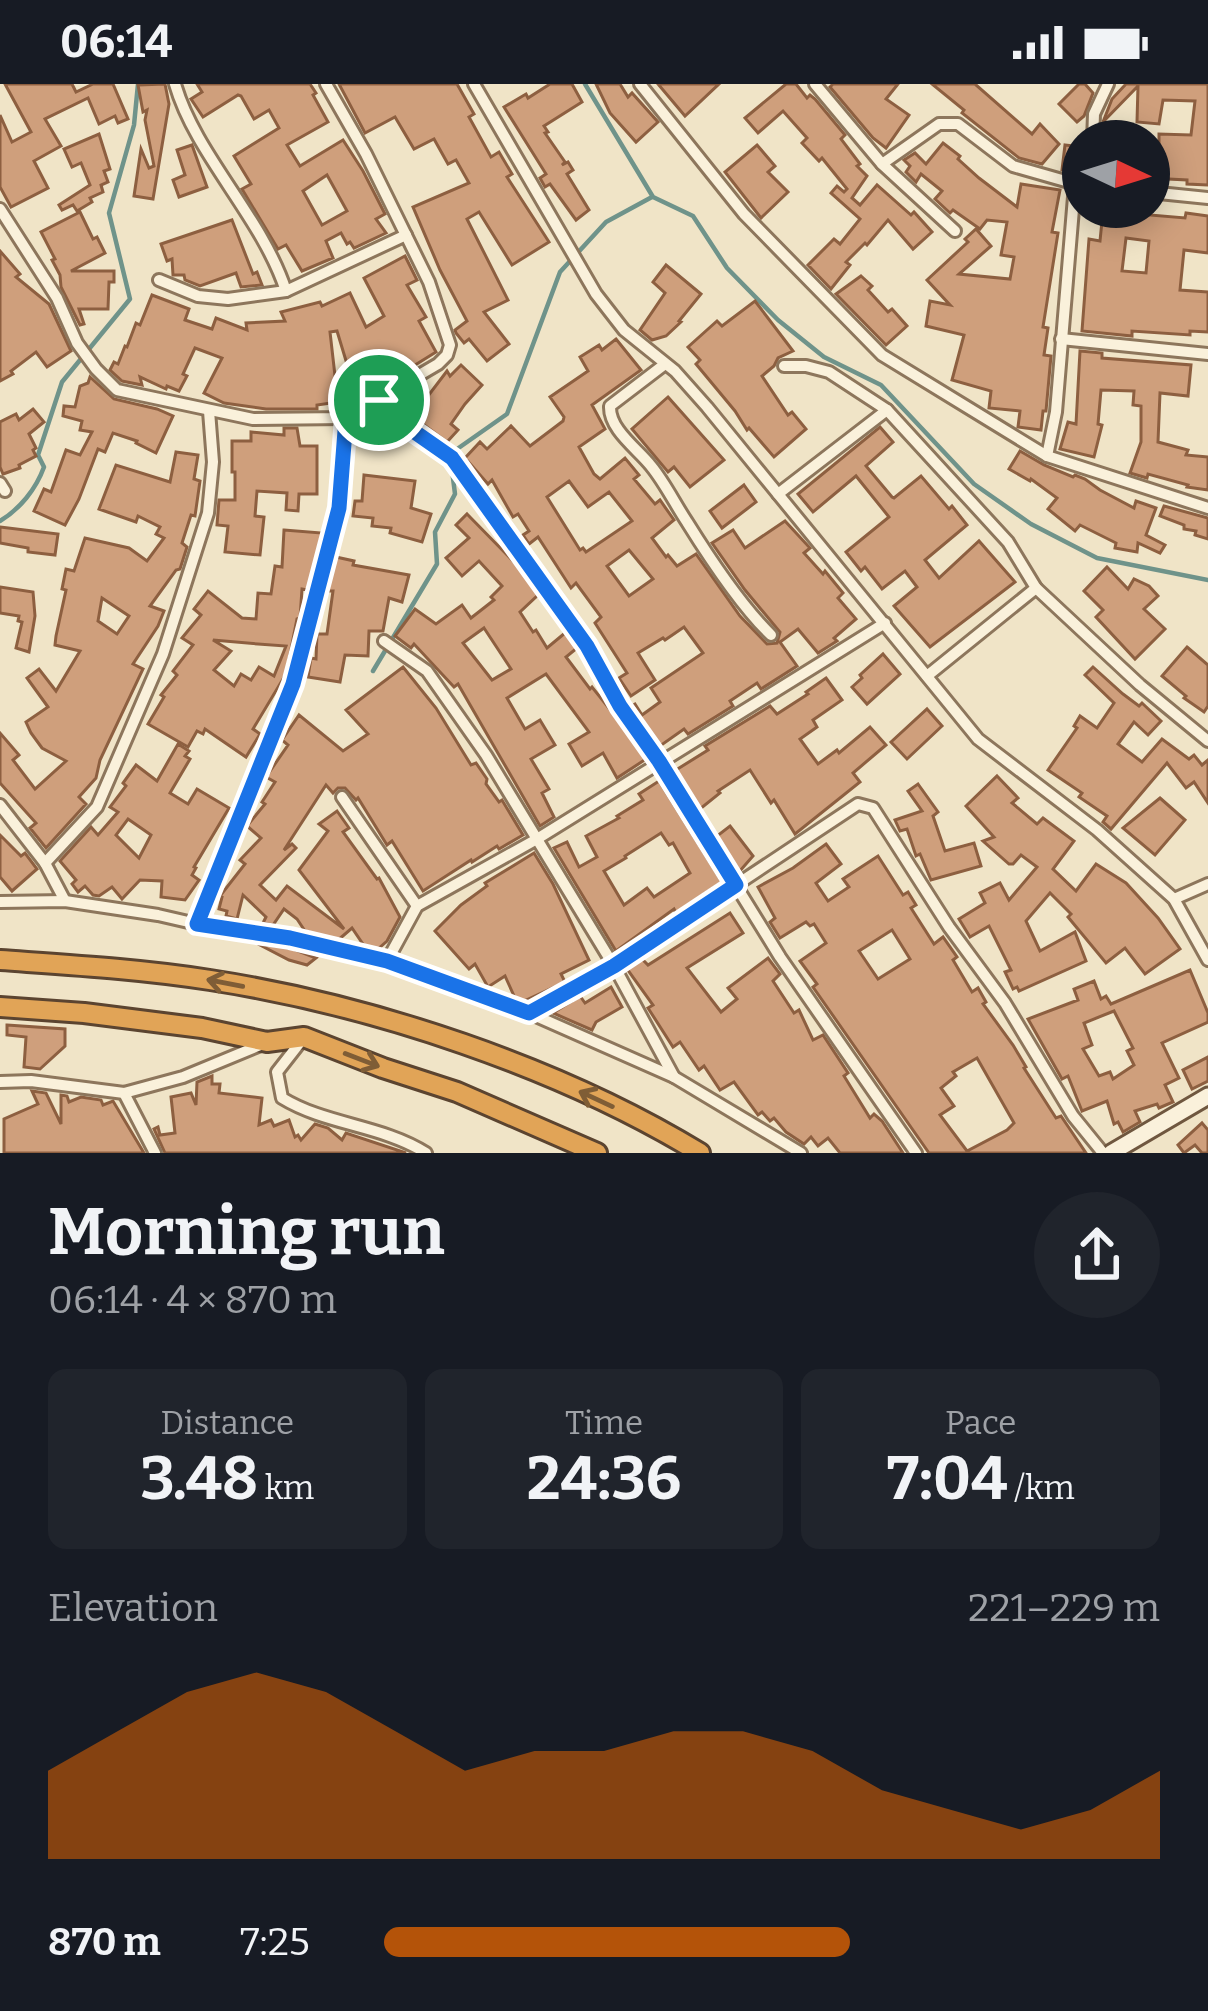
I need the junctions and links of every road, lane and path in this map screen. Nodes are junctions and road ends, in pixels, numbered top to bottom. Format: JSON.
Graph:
{"nodes":[{"id":1,"x":175,"y":84,"type":"edge"},
{"id":2,"x":326,"y":84,"type":"edge"},
{"id":3,"x":475,"y":84,"type":"edge"},
{"id":4,"x":640,"y":84,"type":"edge"},
{"id":5,"x":815,"y":84,"type":"edge"},
{"id":6,"x":1108,"y":84,"type":"edge"},
{"id":7,"x":1094,"y":120,"type":"edge"},
{"id":8,"x":882,"y":164,"type":"junction"},
{"id":9,"x":1062,"y":181,"type":"edge"},
{"id":10,"x":1170,"y":194,"type":"edge"},
{"id":11,"x":1208,"y":198,"type":"edge"},
{"id":12,"x":0,"y":209,"type":"edge"},
{"id":13,"x":1074,"y":228,"type":"edge"},
{"id":14,"x":955,"y":231,"type":"dead end"},
{"id":15,"x":406,"y":235,"type":"junction"},
{"id":16,"x":159,"y":280,"type":"dead end"},
{"id":17,"x":286,"y":291,"type":"junction"},
{"id":18,"x":1061,"y":339,"type":"junction"},
{"id":19,"x":1208,"y":354,"type":"edge"},
{"id":20,"x":665,"y":364,"type":"junction"},
{"id":21,"x":784,"y":366,"type":"dead end"},
{"id":22,"x":379,"y":400,"type":"junction"},
{"id":23,"x":887,"y":410,"type":"junction"},
{"id":24,"x":209,"y":411,"type":"junction"},
{"id":25,"x":346,"y":418,"type":"junction"},
{"id":26,"x":1047,"y":456,"type":"junction"},
{"id":27,"x":778,"y":494,"type":"junction"},
{"id":28,"x":1208,"y":508,"type":"edge"},
{"id":29,"x":1036,"y":588,"type":"junction"},
{"id":30,"x":885,"y":623,"type":"junction"},
{"id":31,"x":771,"y":635,"type":"dead end"},
{"id":32,"x":384,"y":641,"type":"dead end"},
{"id":33,"x":927,"y":676,"type":"junction"},
{"id":34,"x":1207,"y":737,"type":"edge"},
{"id":35,"x":659,"y":761,"type":"junction"},
{"id":36,"x":342,"y":797,"type":"dead end"},
{"id":37,"x":0,"y":805,"type":"edge"},
{"id":38,"x":537,"y":839,"type":"junction"},
{"id":39,"x":45,"y":863,"type":"junction"},
{"id":40,"x":1208,"y":884,"type":"edge"},
{"id":41,"x":736,"y":885,"type":"junction"},
{"id":42,"x":1174,"y":899,"type":"junction"},
{"id":43,"x":0,"y":902,"type":"edge"},
{"id":44,"x":65,"y":902,"type":"junction"},
{"id":45,"x":417,"y":906,"type":"junction"},
{"id":46,"x":197,"y":924,"type":"junction"},
{"id":47,"x":0,"y":960,"type":"edge"},
{"id":48,"x":1208,"y":960,"type":"edge"},
{"id":49,"x":387,"y":961,"type":"junction"},
{"id":50,"x":614,"y":966,"type":"junction"},
{"id":51,"x":0,"y":1007,"type":"edge"},
{"id":52,"x":529,"y":1013,"type":"junction"},
{"id":53,"x":304,"y":1037,"type":"junction"},
{"id":54,"x":267,"y":1042,"type":"junction"},
{"id":55,"x":674,"y":1077,"type":"junction"},
{"id":56,"x":0,"y":1082,"type":"edge"},
{"id":57,"x":124,"y":1093,"type":"junction"},
{"id":58,"x":1208,"y":1096,"type":"edge"},
{"id":59,"x":154,"y":1153,"type":"edge"},
{"id":60,"x":426,"y":1153,"type":"edge"},
{"id":61,"x":598,"y":1153,"type":"edge"},
{"id":62,"x":700,"y":1153,"type":"edge"},
{"id":63,"x":801,"y":1153,"type":"edge"},
{"id":64,"x":916,"y":1153,"type":"edge"},
{"id":65,"x":1107,"y":1153,"type":"edge"}],
"edges":[{"from":1,"to":17,"type":"street"},
{"from":2,"to":15,"type":"street"},
{"from":3,"to":20,"type":"street"},
{"from":4,"to":26,"type":"street"},
{"from":5,"to":8,"type":"street"},
{"from":6,"to":7,"type":"street"},
{"from":8,"to":9,"type":"street"},
{"from":8,"to":14,"type":"street"},
{"from":10,"to":11,"type":"street"},
{"from":12,"to":24,"type":"street"},
{"from":13,"to":18,"type":"street"},
{"from":15,"to":17,"type":"street"},
{"from":15,"to":22,"type":"street"},
{"from":16,"to":17,"type":"street"},
{"from":18,"to":19,"type":"street"},
{"from":18,"to":26,"type":"street"},
{"from":20,"to":27,"type":"street"},
{"from":20,"to":31,"type":"street"},
{"from":21,"to":23,"type":"street"},
{"from":22,"to":25,"type":"street"},
{"from":22,"to":35,"type":"street"},
{"from":23,"to":27,"type":"street"},
{"from":23,"to":29,"type":"street"},
{"from":24,"to":25,"type":"street"},
{"from":24,"to":39,"type":"street"},
{"from":25,"to":46,"type":"street"},
{"from":26,"to":28,"type":"street"},
{"from":27,"to":30,"type":"street"},
{"from":29,"to":33,"type":"street"},
{"from":29,"to":34,"type":"street"},
{"from":30,"to":33,"type":"street"},
{"from":30,"to":35,"type":"street"},
{"from":32,"to":38,"type":"street"},
{"from":33,"to":42,"type":"street"},
{"from":35,"to":38,"type":"street"},
{"from":35,"to":41,"type":"street"},
{"from":36,"to":45,"type":"street"},
{"from":37,"to":39,"type":"street"},
{"from":38,"to":45,"type":"street"},
{"from":38,"to":50,"type":"street"},
{"from":39,"to":44,"type":"street"},
{"from":40,"to":42,"type":"street"},
{"from":41,"to":50,"type":"street"},
{"from":41,"to":64,"type":"street"},
{"from":41,"to":65,"type":"street"},
{"from":42,"to":48,"type":"street"},
{"from":43,"to":44,"type":"street"},
{"from":44,"to":46,"type":"street"},
{"from":45,"to":49,"type":"street"},
{"from":46,"to":49,"type":"street"},
{"from":62,"to":47,"type":"highway","one_way":true},
{"from":49,"to":52,"type":"street"},
{"from":50,"to":52,"type":"street"},
{"from":50,"to":55,"type":"street"},
{"from":51,"to":54,"type":"highway"},
{"from":52,"to":55,"type":"street"},
{"from":53,"to":54,"type":"highway"},
{"from":53,"to":60,"type":"street"},
{"from":53,"to":61,"type":"highway","one_way":true},
{"from":54,"to":57,"type":"street"},
{"from":55,"to":63,"type":"street"},
{"from":56,"to":57,"type":"street"},
{"from":57,"to":59,"type":"street"},
{"from":58,"to":65,"type":"street"}]}
